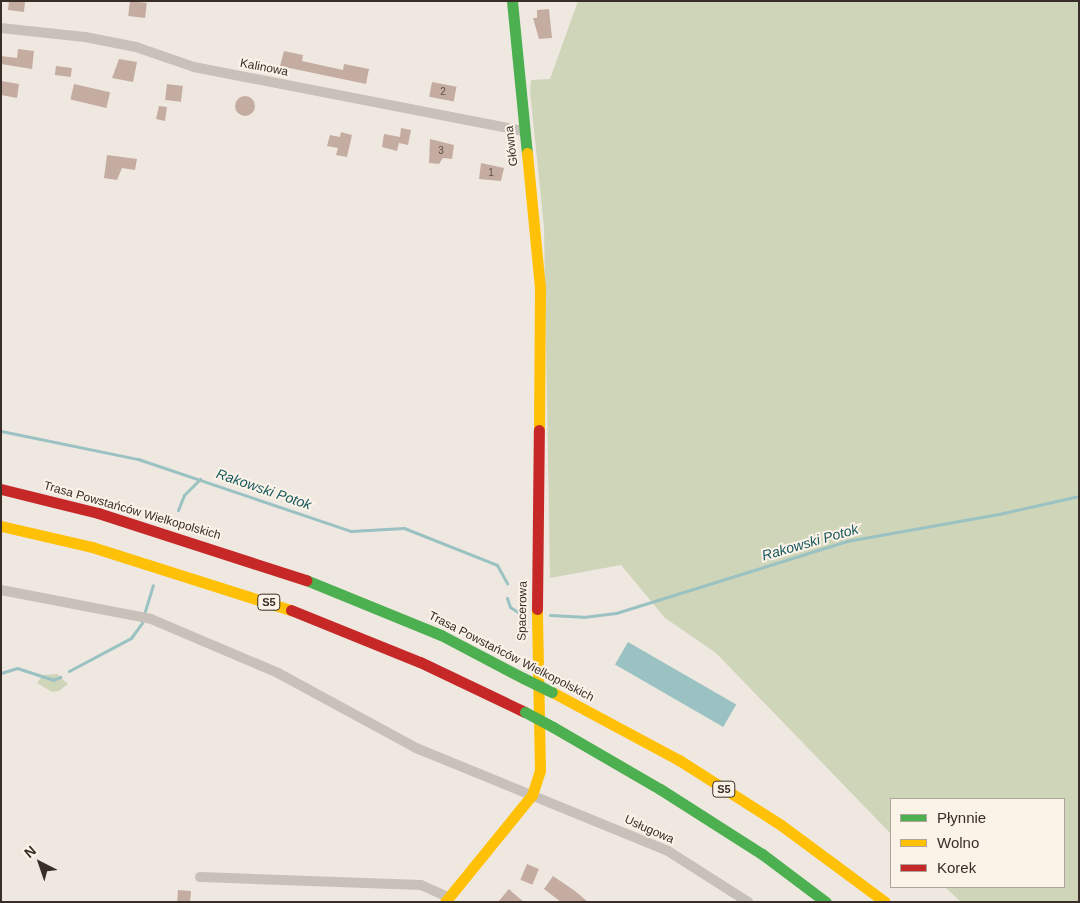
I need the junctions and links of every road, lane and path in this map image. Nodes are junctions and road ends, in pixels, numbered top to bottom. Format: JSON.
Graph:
{"nodes":[{"id":1,"x":512,"y":1,"type":"edge"},
{"id":2,"x":1,"y":28,"type":"edge"},
{"id":3,"x":524,"y":132,"type":"junction"},
{"id":4,"x":540,"y":287,"type":"joint"},
{"id":5,"x":1,"y":489,"type":"edge"},
{"id":6,"x":1,"y":526,"type":"edge"},
{"id":7,"x":1,"y":590,"type":"edge"},
{"id":8,"x":532,"y":796,"type":"junction"},
{"id":9,"x":200,"y":877,"type":"dead end"},
{"id":10,"x":446,"y":899,"type":"edge"},
{"id":11,"x":748,"y":902,"type":"edge"},
{"id":12,"x":826,"y":902,"type":"edge"},
{"id":13,"x":885,"y":902,"type":"edge"}],
"edges":[{"from":1,"to":3,"type":"main road","name":"Główna"},
{"from":2,"to":3,"type":"street","name":"Kalinowa"},
{"from":3,"to":4,"type":"main road","name":"Główna"},
{"from":4,"to":8,"type":"main road","name":"Spacerowa"},
{"from":5,"to":13,"type":"main road","name":"Trasa Powstańców Wielkopolskich","number":"S5","bridge":true},
{"from":6,"to":12,"type":"main road","number":"S5","bridge":true},
{"from":7,"to":8,"type":"street","name":"Usługowa"},
{"from":8,"to":10,"type":"main road","name":"Spacerowa"},
{"from":8,"to":11,"type":"street","name":"Usługowa"},
{"from":9,"to":10,"type":"street"}]}
